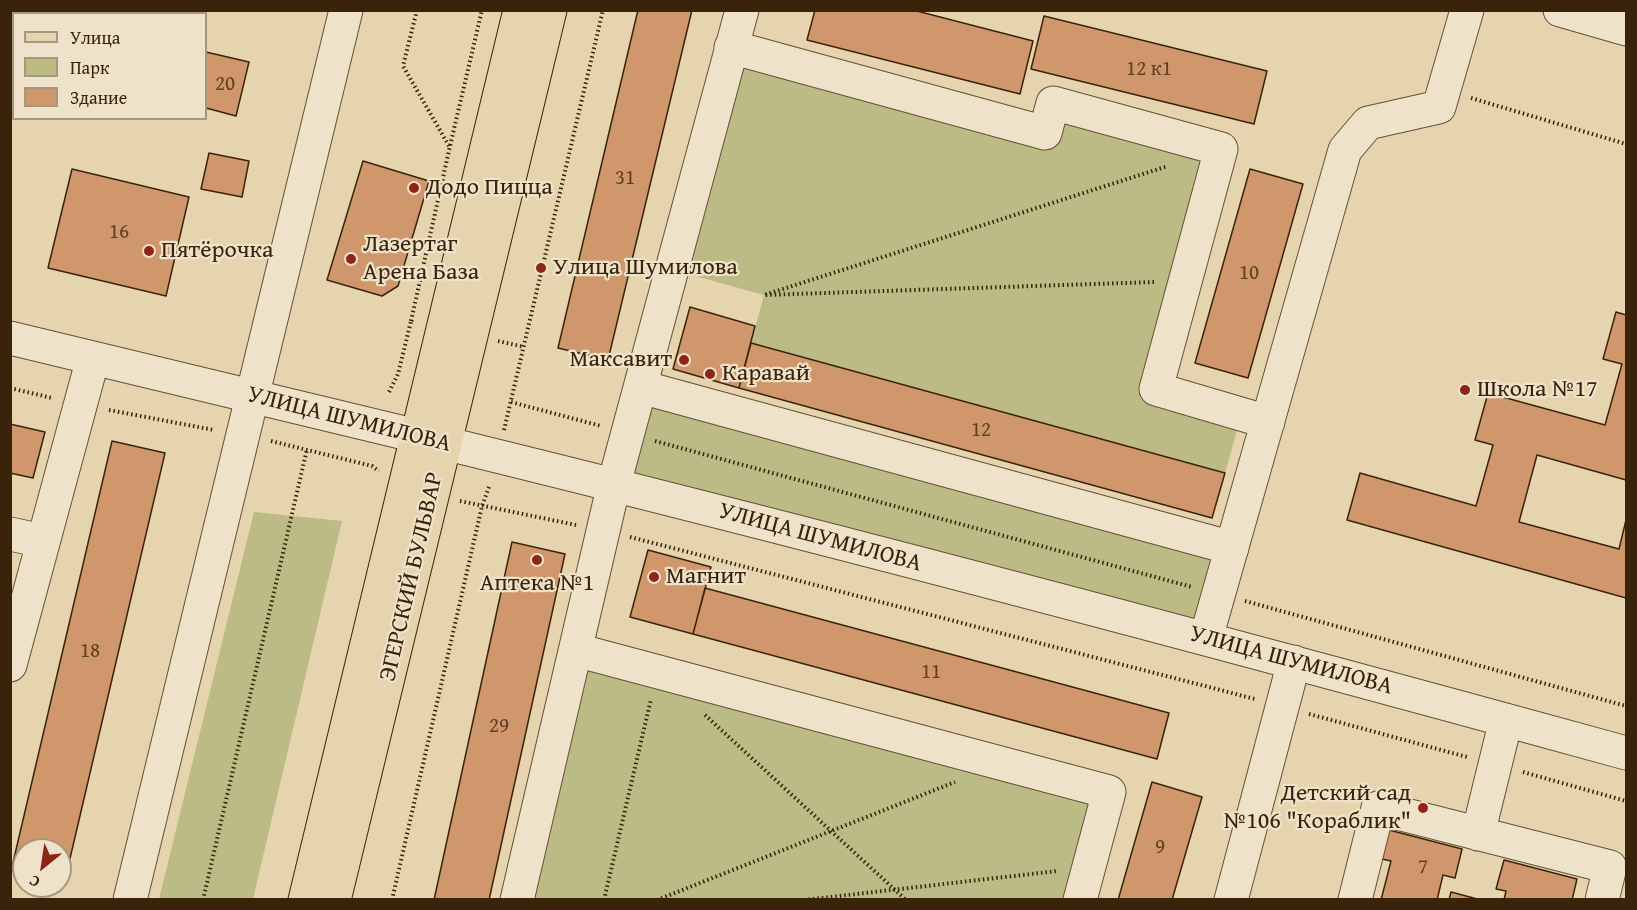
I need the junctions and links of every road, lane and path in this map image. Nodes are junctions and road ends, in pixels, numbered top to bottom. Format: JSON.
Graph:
{"nodes":[{"id":1,"x":346,"y":10,"type":"edge"},
{"id":2,"x":417,"y":10,"type":"edge"},
{"id":3,"x":482,"y":10,"type":"edge"},
{"id":4,"x":520,"y":10,"type":"edge"},
{"id":5,"x":550,"y":10,"type":"edge"},
{"id":6,"x":603,"y":10,"type":"edge"},
{"id":7,"x":742,"y":10,"type":"edge"},
{"id":8,"x":1467,"y":10,"type":"edge"},
{"id":9,"x":1560,"y":10,"type":"edge"},
{"id":10,"x":1626,"y":29,"type":"edge"},
{"id":11,"x":731,"y":47,"type":"junction"},
{"id":12,"x":1444,"y":90,"type":"junction"},
{"id":13,"x":1626,"y":144,"type":"edge"},
{"id":14,"x":450,"y":146,"type":"junction"},
{"id":15,"x":1176,"y":164,"type":"dead end"},
{"id":16,"x":1185,"y":281,"type":"junction"},
{"id":17,"x":411,"y":321,"type":"dead end"},
{"id":18,"x":10,"y":338,"type":"edge"},
{"id":19,"x":496,"y":340,"type":"dead end"},
{"id":20,"x":524,"y":347,"type":"junction"},
{"id":21,"x":93,"y":358,"type":"junction"},
{"id":22,"x":641,"y":387,"type":"junction"},
{"id":23,"x":10,"y":388,"type":"edge"},
{"id":24,"x":253,"y":396,"type":"junction"},
{"id":25,"x":511,"y":402,"type":"junction"},
{"id":26,"x":81,"y":404,"type":"junction"},
{"id":27,"x":1268,"y":422,"type":"junction"},
{"id":28,"x":628,"y":433,"type":"junction"},
{"id":29,"x":243,"y":435,"type":"junction"},
{"id":30,"x":503,"y":437,"type":"dead end"},
{"id":31,"x":430,"y":440,"type":"junction"},
{"id":32,"x":307,"y":449,"type":"junction"},
{"id":33,"x":386,"y":477,"type":"dead end"},
{"id":34,"x":492,"y":478,"type":"dead end"},
{"id":35,"x":614,"y":484,"type":"junction"},
{"id":36,"x":454,"y":499,"type":"dead end"},
{"id":37,"x":483,"y":506,"type":"junction"},
{"id":38,"x":603,"y":530,"type":"junction"},
{"id":39,"x":10,"y":534,"type":"edge"},
{"id":40,"x":43,"y":542,"type":"junction"},
{"id":41,"x":1232,"y":548,"type":"junction"},
{"id":42,"x":1219,"y":594,"type":"junction"},
{"id":43,"x":1206,"y":638,"type":"junction"},
{"id":44,"x":576,"y":650,"type":"junction"},
{"id":45,"x":1294,"y":662,"type":"junction"},
{"id":46,"x":10,"y":665,"type":"edge"},
{"id":47,"x":658,"y":672,"type":"junction"},
{"id":48,"x":1282,"y":706,"type":"junction"},
{"id":49,"x":1626,"y":706,"type":"edge"},
{"id":50,"x":701,"y":712,"type":"dead end"},
{"id":51,"x":1506,"y":720,"type":"junction"},
{"id":52,"x":1626,"y":753,"type":"edge"},
{"id":53,"x":1495,"y":764,"type":"junction"},
{"id":54,"x":959,"y":780,"type":"dead end"},
{"id":55,"x":1626,"y":801,"type":"edge"},
{"id":56,"x":830,"y":831,"type":"junction"},
{"id":57,"x":1478,"y":834,"type":"junction"},
{"id":58,"x":1089,"y":867,"type":"junction"},
{"id":59,"x":895,"y":889,"type":"junction"},
{"id":60,"x":130,"y":900,"type":"edge"},
{"id":61,"x":203,"y":900,"type":"edge"},
{"id":62,"x":305,"y":900,"type":"edge"},
{"id":63,"x":334,"y":900,"type":"edge"},
{"id":64,"x":392,"y":900,"type":"edge"},
{"id":65,"x":517,"y":900,"type":"edge"},
{"id":66,"x":604,"y":900,"type":"edge"},
{"id":67,"x":657,"y":900,"type":"edge"},
{"id":68,"x":804,"y":900,"type":"edge"},
{"id":69,"x":906,"y":900,"type":"edge"},
{"id":70,"x":1080,"y":900,"type":"edge"},
{"id":71,"x":1231,"y":900,"type":"edge"},
{"id":72,"x":1355,"y":900,"type":"edge"},
{"id":73,"x":1602,"y":900,"type":"edge"}],
"edges":[{"from":1,"to":24,"type":"street"},
{"from":2,"to":14,"type":"path"},
{"from":3,"to":14,"type":"path"},
{"from":4,"to":31,"type":"main road","name":"ЭГЕРСКИЙ БУЛЬВАР"},
{"from":5,"to":31,"type":"main road","name":"ЭГЕРСКИЙ БУЛЬВАР"},
{"from":6,"to":20,"type":"path"},
{"from":7,"to":11,"type":"street"},
{"from":8,"to":12,"type":"street"},
{"from":9,"to":10,"type":"street"},
{"from":11,"to":16,"type":"street"},
{"from":11,"to":22,"type":"street"},
{"from":12,"to":13,"type":"path"},
{"from":12,"to":27,"type":"street"},
{"from":14,"to":17,"type":"path"},
{"from":15,"to":16,"type":"path"},
{"from":16,"to":27,"type":"street"},
{"from":18,"to":21,"type":"street","name":"УЛИЦА ШУМИЛОВА"},
{"from":19,"to":20,"type":"path"},
{"from":20,"to":25,"type":"path"},
{"from":21,"to":24,"type":"street","name":"УЛИЦА ШУМИЛОВА"},
{"from":21,"to":26,"type":"street"},
{"from":22,"to":28,"type":"street"},
{"from":22,"to":41,"type":"street"},
{"from":23,"to":26,"type":"path"},
{"from":24,"to":29,"type":"street"},
{"from":24,"to":31,"type":"street","name":"УЛИЦА ШУМИЛОВА"},
{"from":25,"to":28,"type":"path"},
{"from":25,"to":30,"type":"path"},
{"from":26,"to":29,"type":"path"},
{"from":26,"to":40,"type":"street"},
{"from":27,"to":41,"type":"street"},
{"from":28,"to":35,"type":"street"},
{"from":28,"to":42,"type":"path"},
{"from":29,"to":32,"type":"path"},
{"from":29,"to":60,"type":"street"},
{"from":31,"to":35,"type":"street","name":"УЛИЦА ШУМИЛОВА"},
{"from":31,"to":62,"type":"main road","name":"ЭГЕРСКИЙ БУЛЬВАР"},
{"from":31,"to":63,"type":"main road","name":"ЭГЕРСКИЙ БУЛЬВАР"},
{"from":32,"to":33,"type":"path"},
{"from":32,"to":61,"type":"path"},
{"from":34,"to":37,"type":"path"},
{"from":35,"to":38,"type":"street"},
{"from":35,"to":43,"type":"street","name":"УЛИЦА ШУМИЛОВА"},
{"from":36,"to":37,"type":"path"},
{"from":37,"to":38,"type":"path"},
{"from":37,"to":64,"type":"path"},
{"from":38,"to":44,"type":"street"},
{"from":38,"to":48,"type":"path"},
{"from":39,"to":40,"type":"street"},
{"from":40,"to":46,"type":"street"},
{"from":41,"to":42,"type":"street"},
{"from":42,"to":43,"type":"street"},
{"from":42,"to":49,"type":"path"},
{"from":43,"to":45,"type":"street","name":"УЛИЦА ШУМИЛОВА"},
{"from":44,"to":47,"type":"street"},
{"from":44,"to":65,"type":"street"},
{"from":45,"to":48,"type":"street"},
{"from":45,"to":51,"type":"street","name":"УЛИЦА ШУМИЛОВА"},
{"from":47,"to":58,"type":"street"},
{"from":47,"to":66,"type":"path"},
{"from":48,"to":53,"type":"path"},
{"from":48,"to":71,"type":"street"},
{"from":50,"to":56,"type":"path"},
{"from":51,"to":52,"type":"street","name":"УЛИЦА ШУМИЛОВА"},
{"from":51,"to":53,"type":"street"},
{"from":53,"to":55,"type":"path"},
{"from":53,"to":57,"type":"street"},
{"from":54,"to":56,"type":"path"},
{"from":56,"to":59,"type":"path"},
{"from":56,"to":67,"type":"path"},
{"from":57,"to":72,"type":"street"},
{"from":57,"to":73,"type":"street"},
{"from":58,"to":59,"type":"path"},
{"from":58,"to":70,"type":"street"},
{"from":59,"to":68,"type":"path"},
{"from":59,"to":69,"type":"path"}]}
